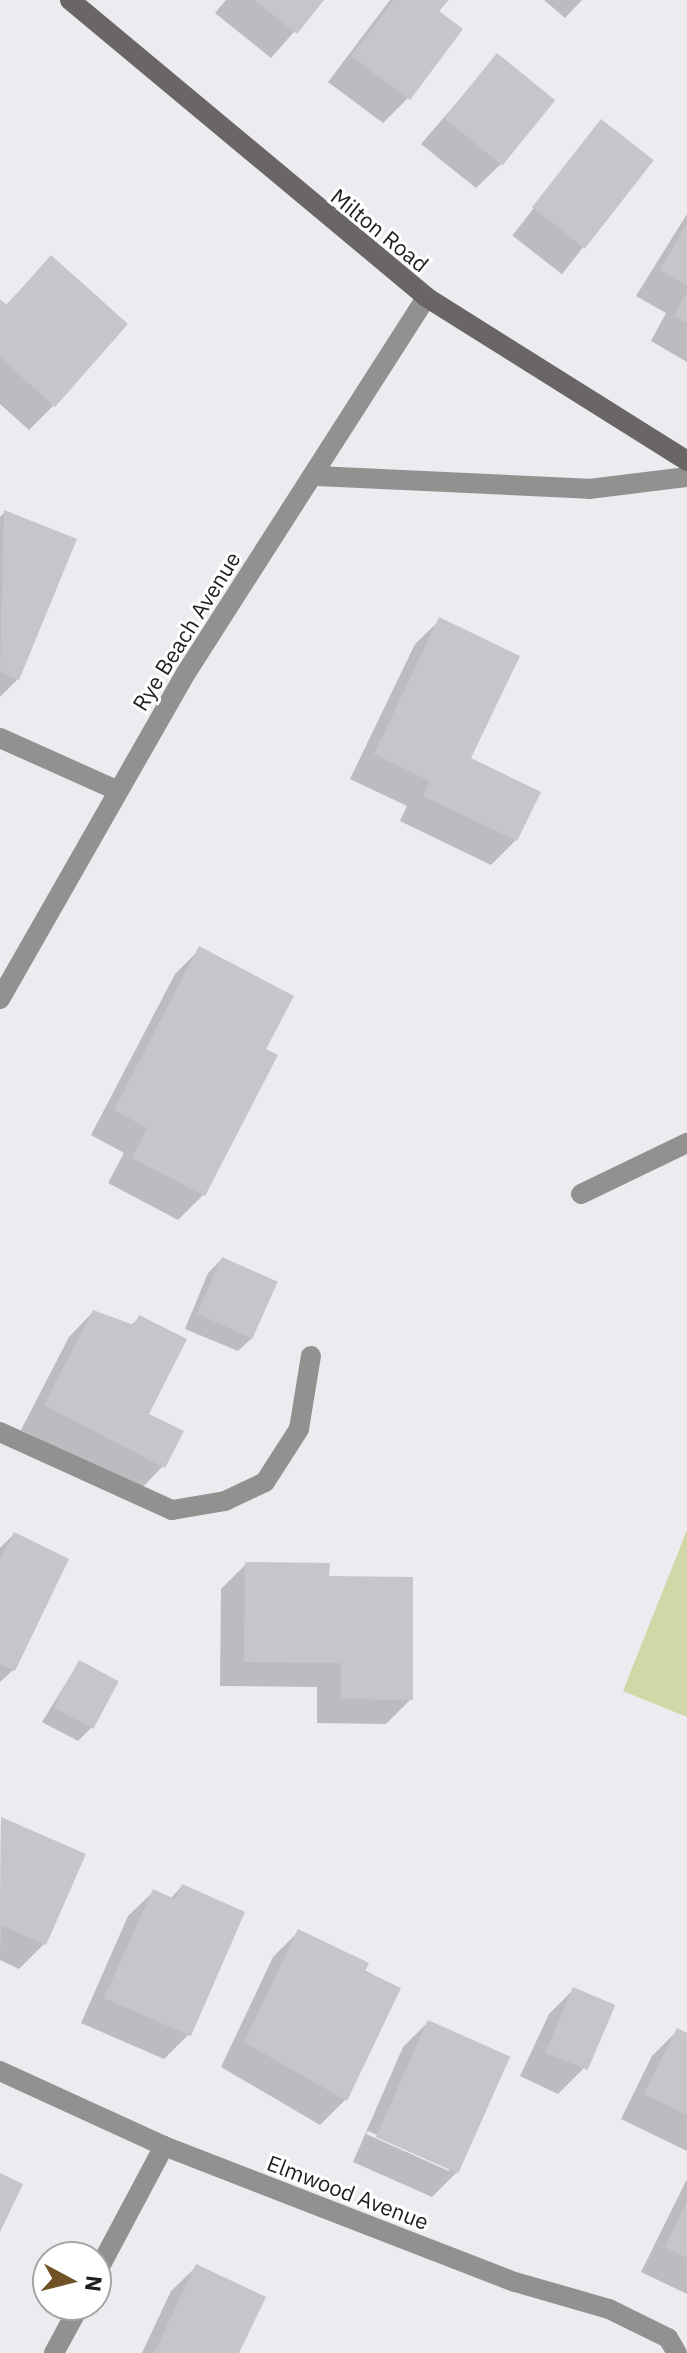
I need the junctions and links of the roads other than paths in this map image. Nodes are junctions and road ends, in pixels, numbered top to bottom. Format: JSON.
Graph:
{"nodes":[{"id":1,"x":70,"y":0,"type":"edge"},
{"id":2,"x":426,"y":297,"type":"junction"},
{"id":3,"x":687,"y":461,"type":"edge"},
{"id":4,"x":317,"y":476,"type":"junction"},
{"id":5,"x":687,"y":477,"type":"edge"},
{"id":6,"x":0,"y":738,"type":"edge"},
{"id":7,"x":116,"y":790,"type":"junction"},
{"id":8,"x":0,"y":999,"type":"edge"},
{"id":9,"x":687,"y":1143,"type":"edge"},
{"id":10,"x":581,"y":1194,"type":"dead end"},
{"id":11,"x":311,"y":1356,"type":"dead end"},
{"id":12,"x":0,"y":1432,"type":"edge"},
{"id":13,"x":0,"y":2071,"type":"edge"},
{"id":14,"x":164,"y":2146,"type":"junction"},
{"id":15,"x":112,"y":2244,"type":"edge"},
{"id":16,"x":71,"y":2321,"type":"edge"},
{"id":17,"x":54,"y":2353,"type":"edge"},
{"id":18,"x":677,"y":2353,"type":"edge"}],
"edges":[{"from":1,"to":2,"type":"street","name":"Milton Road"},
{"from":2,"to":3,"type":"street","name":"Milton Road"},
{"from":2,"to":4,"type":"street","name":"Rye Beach Avenue"},
{"from":4,"to":5,"type":"street"},
{"from":4,"to":7,"type":"street","name":"Rye Beach Avenue"},
{"from":6,"to":7,"type":"street"},
{"from":7,"to":8,"type":"street","name":"Rye Beach Avenue"},
{"from":9,"to":10,"type":"street"},
{"from":11,"to":12,"type":"street"},
{"from":13,"to":14,"type":"street","name":"Elmwood Avenue"},
{"from":14,"to":15,"type":"street"},
{"from":14,"to":18,"type":"street","name":"Elmwood Avenue"},
{"from":16,"to":17,"type":"street"}]}
